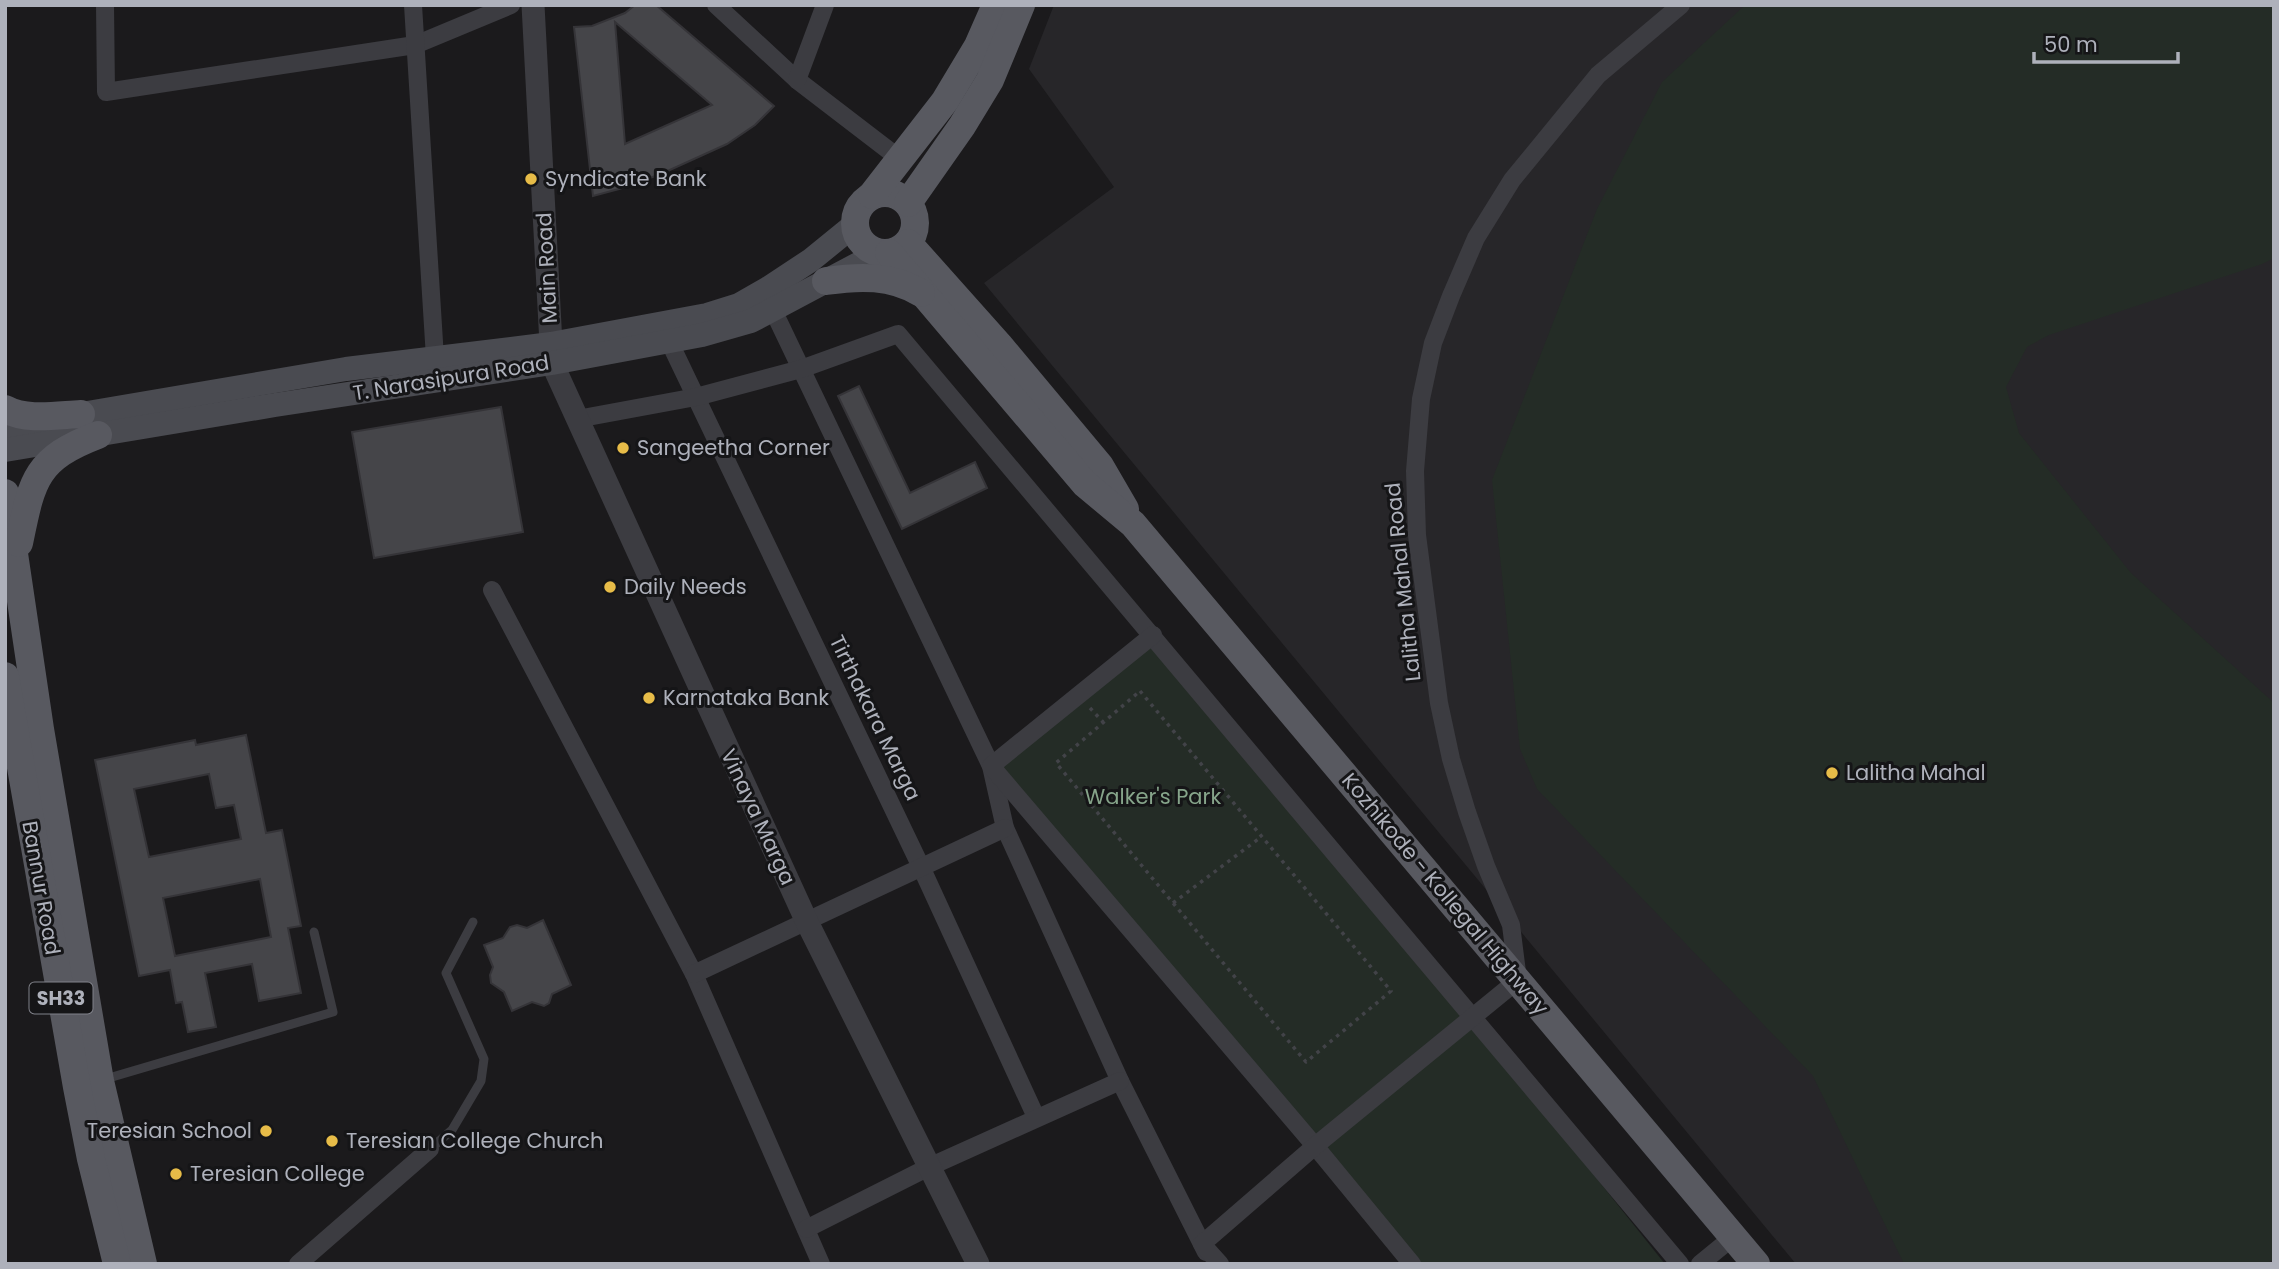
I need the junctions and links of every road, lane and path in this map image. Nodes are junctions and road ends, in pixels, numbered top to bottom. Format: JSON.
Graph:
{"nodes":[{"id":1,"x":413,"y":5,"type":"edge"},
{"id":2,"x":510,"y":5,"type":"edge"},
{"id":3,"x":533,"y":5,"type":"edge"},
{"id":4,"x":716,"y":5,"type":"edge"},
{"id":5,"x":825,"y":5,"type":"edge"},
{"id":6,"x":996,"y":5,"type":"edge"},
{"id":7,"x":1021,"y":5,"type":"edge"},
{"id":8,"x":1681,"y":5,"type":"edge"},
{"id":9,"x":107,"y":6,"type":"edge"},
{"id":10,"x":415,"y":45,"type":"junction"},
{"id":11,"x":797,"y":80,"type":"junction"},
{"id":12,"x":939,"y":158,"type":"junction"},
{"id":13,"x":900,"y":159,"type":"junction"},
{"id":14,"x":873,"y":195,"type":"junction"},
{"id":15,"x":908,"y":203,"type":"junction"},
{"id":16,"x":854,"y":225,"type":"junction"},
{"id":17,"x":892,"y":250,"type":"junction"},
{"id":18,"x":826,"y":281,"type":"junction"},
{"id":19,"x":923,"y":294,"type":"junction"},
{"id":20,"x":958,"y":298,"type":"junction"},
{"id":21,"x":773,"y":310,"type":"junction"},
{"id":22,"x":669,"y":341,"type":"junction"},
{"id":23,"x":551,"y":354,"type":"junction"},
{"id":24,"x":435,"y":358,"type":"junction"},
{"id":25,"x":801,"y":369,"type":"junction"},
{"id":26,"x":696,"y":397,"type":"junction"},
{"id":27,"x":5,"y":409,"type":"edge"},
{"id":28,"x":577,"y":419,"type":"junction"},
{"id":29,"x":90,"y":424,"type":"junction"},
{"id":30,"x":5,"y":427,"type":"edge"},
{"id":31,"x":5,"y":450,"type":"edge"},
{"id":32,"x":5,"y":493,"type":"edge"},
{"id":33,"x":1133,"y":524,"type":"junction"},
{"id":34,"x":15,"y":562,"type":"junction"},
{"id":35,"x":492,"y":590,"type":"dead end"},
{"id":36,"x":1153,"y":635,"type":"junction"},
{"id":37,"x":5,"y":676,"type":"edge"},
{"id":38,"x":9,"y":733,"type":"edge"},
{"id":39,"x":991,"y":766,"type":"junction"},
{"id":40,"x":1005,"y":828,"type":"junction"},
{"id":41,"x":1262,"y":836,"type":"junction"},
{"id":42,"x":922,"y":869,"type":"junction"},
{"id":43,"x":1173,"y":903,"type":"junction"},
{"id":44,"x":473,"y":922,"type":"dead end"},
{"id":45,"x":807,"y":922,"type":"junction"},
{"id":46,"x":314,"y":932,"type":"dead end"},
{"id":47,"x":694,"y":974,"type":"junction"},
{"id":48,"x":1518,"y":980,"type":"junction"},
{"id":49,"x":1472,"y":1018,"type":"junction"},
{"id":50,"x":100,"y":1080,"type":"junction"},
{"id":51,"x":1120,"y":1081,"type":"junction"},
{"id":52,"x":1036,"y":1117,"type":"junction"},
{"id":53,"x":1315,"y":1146,"type":"junction"},
{"id":54,"x":430,"y":1149,"type":"joint"},
{"id":55,"x":929,"y":1167,"type":"junction"},
{"id":56,"x":806,"y":1229,"type":"junction"},
{"id":57,"x":1733,"y":1237,"type":"junction"},
{"id":58,"x":1202,"y":1244,"type":"junction"},
{"id":59,"x":117,"y":1264,"type":"edge"},
{"id":60,"x":143,"y":1264,"type":"edge"},
{"id":61,"x":299,"y":1264,"type":"edge"},
{"id":62,"x":821,"y":1264,"type":"edge"},
{"id":63,"x":978,"y":1264,"type":"edge"},
{"id":64,"x":1213,"y":1264,"type":"edge"},
{"id":65,"x":1220,"y":1264,"type":"edge"},
{"id":66,"x":1412,"y":1264,"type":"edge"},
{"id":67,"x":1680,"y":1264,"type":"edge"},
{"id":68,"x":1700,"y":1264,"type":"edge"},
{"id":69,"x":1756,"y":1264,"type":"edge"}],
"edges":[{"from":1,"to":10,"type":"street"},
{"from":2,"to":10,"type":"street"},
{"from":3,"to":23,"type":"street","name":"Main Road"},
{"from":4,"to":11,"type":"street"},
{"from":5,"to":11,"type":"street"},
{"from":6,"to":13,"type":"main road"},
{"from":7,"to":12,"type":"main road"},
{"from":8,"to":48,"type":"street","name":"Lalitha Mahal Road"},
{"from":9,"to":10,"type":"street"},
{"from":10,"to":24,"type":"street"},
{"from":11,"to":13,"type":"street"},
{"from":12,"to":15,"type":"main road"},
{"from":12,"to":20,"type":"main road"},
{"from":13,"to":14,"type":"main road"},
{"from":14,"to":15,"type":"main road"},
{"from":14,"to":16,"type":"main road"},
{"from":15,"to":17,"type":"main road"},
{"from":16,"to":17,"type":"main road"},
{"from":16,"to":23,"type":"main road","name":"T. Narasipura Road"},
{"from":17,"to":18,"type":"main road","name":"T. Narasipura Road"},
{"from":17,"to":19,"type":"main road","name":"Kozhikode - Kollegal Highway"},
{"from":17,"to":20,"type":"main road","name":"Kozhikode - Kollegal Highway"},
{"from":18,"to":19,"type":"main road"},
{"from":18,"to":21,"type":"main road","name":"T. Narasipura Road"},
{"from":19,"to":33,"type":"main road","name":"Kozhikode - Kollegal Highway"},
{"from":20,"to":33,"type":"main road","name":"Kozhikode - Kollegal Highway"},
{"from":21,"to":22,"type":"main road","name":"T. Narasipura Road"},
{"from":21,"to":25,"type":"street"},
{"from":22,"to":23,"type":"main road","name":"T. Narasipura Road"},
{"from":22,"to":26,"type":"street","name":"Tirthakara Marga"},
{"from":23,"to":24,"type":"main road","name":"T. Narasipura Road"},
{"from":23,"to":28,"type":"street","name":"Vinaya Marga"},
{"from":23,"to":29,"type":"main road","name":"T. Narasipura Road"},
{"from":24,"to":29,"type":"main road","name":"T. Narasipura Road"},
{"from":25,"to":26,"type":"street"},
{"from":25,"to":36,"type":"street"},
{"from":25,"to":39,"type":"street"},
{"from":26,"to":28,"type":"street"},
{"from":26,"to":42,"type":"street","name":"Tirthakara Marga"},
{"from":27,"to":29,"type":"main road"},
{"from":28,"to":45,"type":"street","name":"Vinaya Marga"},
{"from":29,"to":30,"type":"main road","name":"T. Narasipura Road"},
{"from":29,"to":31,"type":"main road","name":"T. Narasipura Road"},
{"from":29,"to":34,"type":"main road"},
{"from":32,"to":34,"type":"main road"},
{"from":33,"to":48,"type":"main road","name":"Kozhikode - Kollegal Highway"},
{"from":34,"to":50,"type":"main road"},
{"from":35,"to":47,"type":"street"},
{"from":36,"to":39,"type":"street"},
{"from":36,"to":49,"type":"street"},
{"from":37,"to":38,"type":"main road","name":"Bannur Road","number":"SH33"},
{"from":38,"to":59,"type":"main road","name":"Bannur Road","number":"SH33"},
{"from":39,"to":40,"type":"street"},
{"from":39,"to":53,"type":"street"},
{"from":40,"to":42,"type":"street"},
{"from":40,"to":51,"type":"street"},
{"from":41,"to":43,"type":"path"},
{"from":41,"to":43,"type":"path"},
{"from":41,"to":43,"type":"path"},
{"from":42,"to":45,"type":"street"},
{"from":42,"to":52,"type":"street","name":"Tirthakara Marga"},
{"from":44,"to":54,"type":"lane"},
{"from":45,"to":47,"type":"street"},
{"from":45,"to":55,"type":"street","name":"Vinaya Marga"},
{"from":46,"to":50,"type":"lane"},
{"from":47,"to":56,"type":"street"},
{"from":48,"to":49,"type":"street"},
{"from":48,"to":57,"type":"main road","name":"Kozhikode - Kollegal Highway"},
{"from":49,"to":53,"type":"street"},
{"from":49,"to":67,"type":"street"},
{"from":50,"to":60,"type":"main road"},
{"from":51,"to":52,"type":"street"},
{"from":51,"to":58,"type":"street"},
{"from":52,"to":55,"type":"street"},
{"from":53,"to":58,"type":"street"},
{"from":53,"to":66,"type":"street"},
{"from":54,"to":61,"type":"street"},
{"from":55,"to":56,"type":"street"},
{"from":55,"to":63,"type":"street","name":"Vinaya Marga"},
{"from":56,"to":62,"type":"street"},
{"from":57,"to":68,"type":"street"},
{"from":57,"to":69,"type":"main road","name":"Kozhikode - Kollegal Highway"},
{"from":58,"to":64,"type":"street"},
{"from":58,"to":65,"type":"street"}]}
